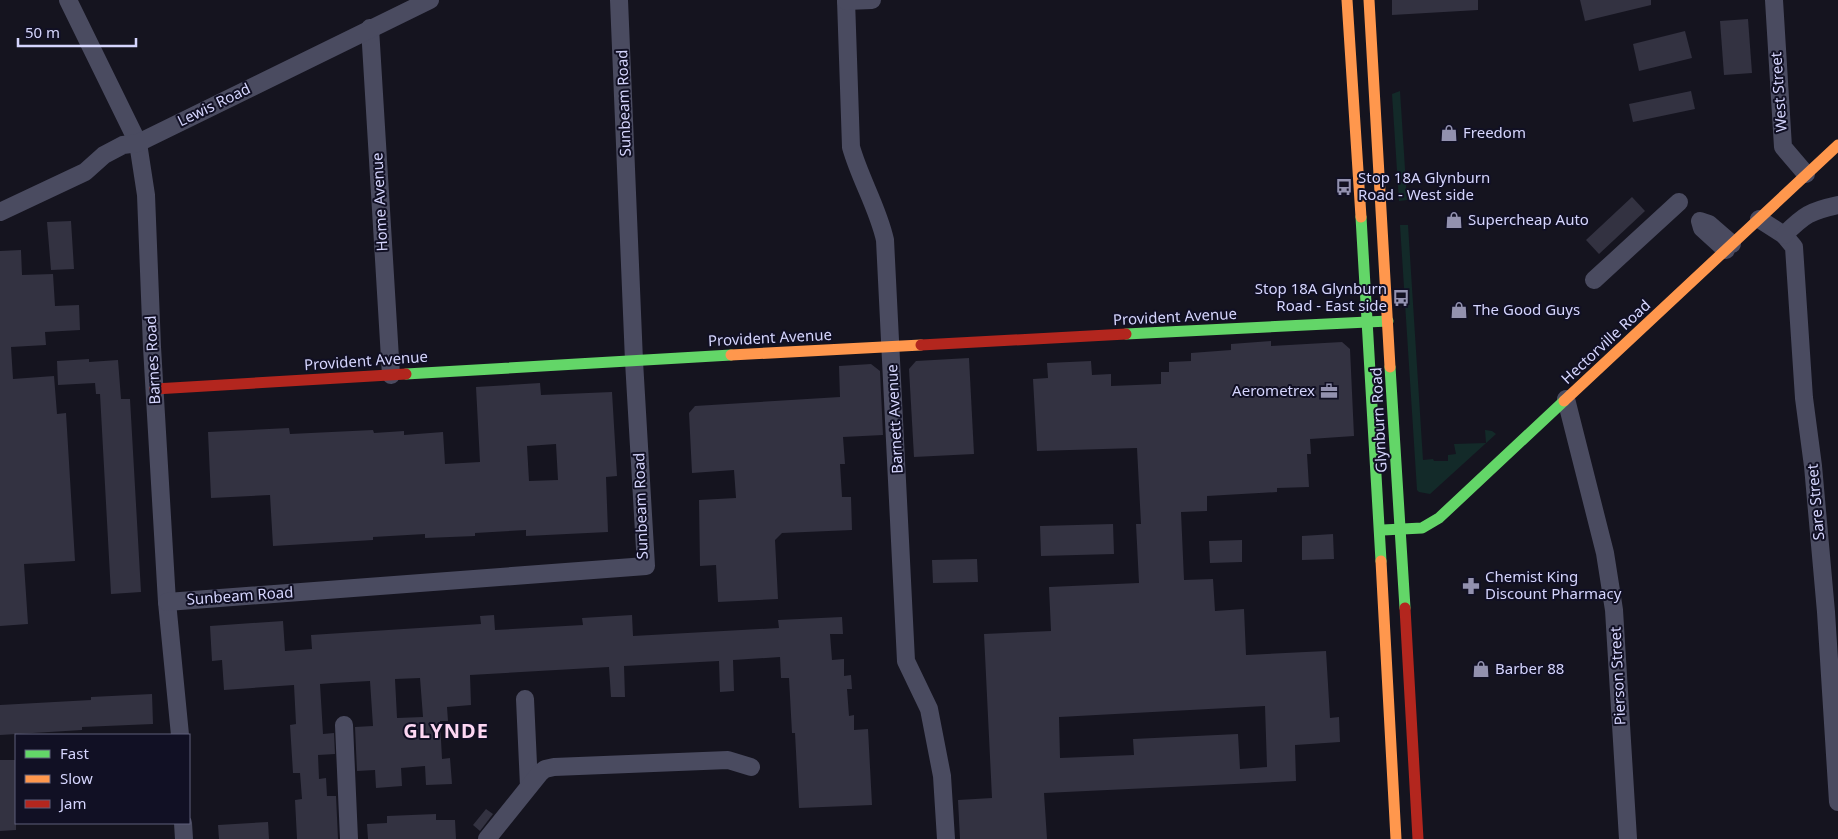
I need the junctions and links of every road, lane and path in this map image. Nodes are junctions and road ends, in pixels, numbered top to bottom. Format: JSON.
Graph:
{"nodes":[{"id":1,"x":68,"y":0,"type":"edge"},
{"id":2,"x":430,"y":0,"type":"edge"},
{"id":3,"x":619,"y":0,"type":"edge"},
{"id":4,"x":872,"y":0,"type":"edge"},
{"id":5,"x":1347,"y":0,"type":"edge"},
{"id":6,"x":1368,"y":0,"type":"edge"},
{"id":7,"x":1774,"y":0,"type":"edge"},
{"id":8,"x":846,"y":1,"type":"edge"},
{"id":9,"x":370,"y":28,"type":"junction"},
{"id":10,"x":138,"y":143,"type":"junction"},
{"id":11,"x":1838,"y":145,"type":"edge"},
{"id":12,"x":1806,"y":174,"type":"junction"},
{"id":13,"x":1679,"y":202,"type":"dead end"},
{"id":14,"x":1838,"y":205,"type":"edge"},
{"id":15,"x":0,"y":212,"type":"edge"},
{"id":16,"x":1759,"y":219,"type":"junction"},
{"id":17,"x":1784,"y":235,"type":"junction"},
{"id":18,"x":1594,"y":280,"type":"dead end"},
{"id":19,"x":1388,"y":321,"type":"junction"},
{"id":20,"x":1368,"y":322,"type":"junction"},
{"id":21,"x":891,"y":346,"type":"junction"},
{"id":22,"x":634,"y":361,"type":"junction"},
{"id":23,"x":391,"y":375,"type":"junction"},
{"id":24,"x":155,"y":390,"type":"junction"},
{"id":25,"x":1566,"y":399,"type":"junction"},
{"id":26,"x":1400,"y":529,"type":"junction"},
{"id":27,"x":1380,"y":530,"type":"junction"},
{"id":28,"x":167,"y":602,"type":"junction"},
{"id":29,"x":1832,"y":612,"type":"edge"},
{"id":30,"x":525,"y":699,"type":"dead end"},
{"id":31,"x":344,"y":725,"type":"dead end"},
{"id":32,"x":180,"y":734,"type":"edge"},
{"id":33,"x":751,"y":767,"type":"dead end"},
{"id":34,"x":529,"y":786,"type":"junction"},
{"id":35,"x":1838,"y":802,"type":"edge"},
{"id":36,"x":183,"y":824,"type":"edge"},
{"id":37,"x":184,"y":839,"type":"edge"},
{"id":38,"x":349,"y":839,"type":"edge"},
{"id":39,"x":487,"y":839,"type":"edge"},
{"id":40,"x":946,"y":839,"type":"edge"},
{"id":41,"x":1396,"y":839,"type":"edge"},
{"id":42,"x":1418,"y":839,"type":"edge"},
{"id":43,"x":1628,"y":839,"type":"edge"}],
"edges":[{"from":1,"to":10,"type":"street","name":"Barnes Road"},
{"from":2,"to":9,"type":"street","name":"Lewis Road"},
{"from":3,"to":22,"type":"street","name":"Sunbeam Road"},
{"from":4,"to":8,"type":"street"},
{"from":5,"to":20,"type":"street","name":"Glynburn Road"},
{"from":6,"to":19,"type":"street","name":"Glynburn Road"},
{"from":7,"to":12,"type":"street","name":"West Street"},
{"from":8,"to":21,"type":"street","name":"Barnett Avenue"},
{"from":9,"to":10,"type":"street","name":"Lewis Road"},
{"from":9,"to":23,"type":"street","name":"Home Avenue"},
{"from":10,"to":15,"type":"street","name":"Lewis Road"},
{"from":10,"to":24,"type":"street","name":"Barnes Road"},
{"from":11,"to":12,"type":"street","name":"Hectorville Road"},
{"from":12,"to":16,"type":"street","name":"Hectorville Road"},
{"from":13,"to":18,"type":"street"},
{"from":14,"to":17,"type":"street"},
{"from":16,"to":17,"type":"street"},
{"from":16,"to":25,"type":"street","name":"Hectorville Road"},
{"from":17,"to":29,"type":"street","name":"Sare Street"},
{"from":19,"to":20,"type":"street","name":"Provident Avenue"},
{"from":19,"to":26,"type":"street","name":"Glynburn Road"},
{"from":20,"to":21,"type":"street","name":"Provident Avenue"},
{"from":20,"to":27,"type":"street","name":"Glynburn Road"},
{"from":21,"to":22,"type":"street","name":"Provident Avenue"},
{"from":21,"to":40,"type":"street","name":"Barnett Avenue"},
{"from":22,"to":23,"type":"street","name":"Provident Avenue"},
{"from":22,"to":28,"type":"street","name":"Sunbeam Road"},
{"from":23,"to":24,"type":"street","name":"Provident Avenue"},
{"from":24,"to":28,"type":"street","name":"Barnes Road"},
{"from":25,"to":26,"type":"street","name":"Hectorville Road"},
{"from":25,"to":43,"type":"street","name":"Pierson Street"},
{"from":26,"to":27,"type":"street","name":"Hectorville Road"},
{"from":26,"to":42,"type":"street","name":"Glynburn Road"},
{"from":27,"to":41,"type":"street","name":"Glynburn Road"},
{"from":28,"to":32,"type":"street","name":"Barnes Road"},
{"from":29,"to":35,"type":"street","name":"Sare Street"},
{"from":30,"to":34,"type":"street"},
{"from":31,"to":38,"type":"street"},
{"from":33,"to":34,"type":"street"},
{"from":34,"to":39,"type":"street"},
{"from":36,"to":37,"type":"street"}]}
